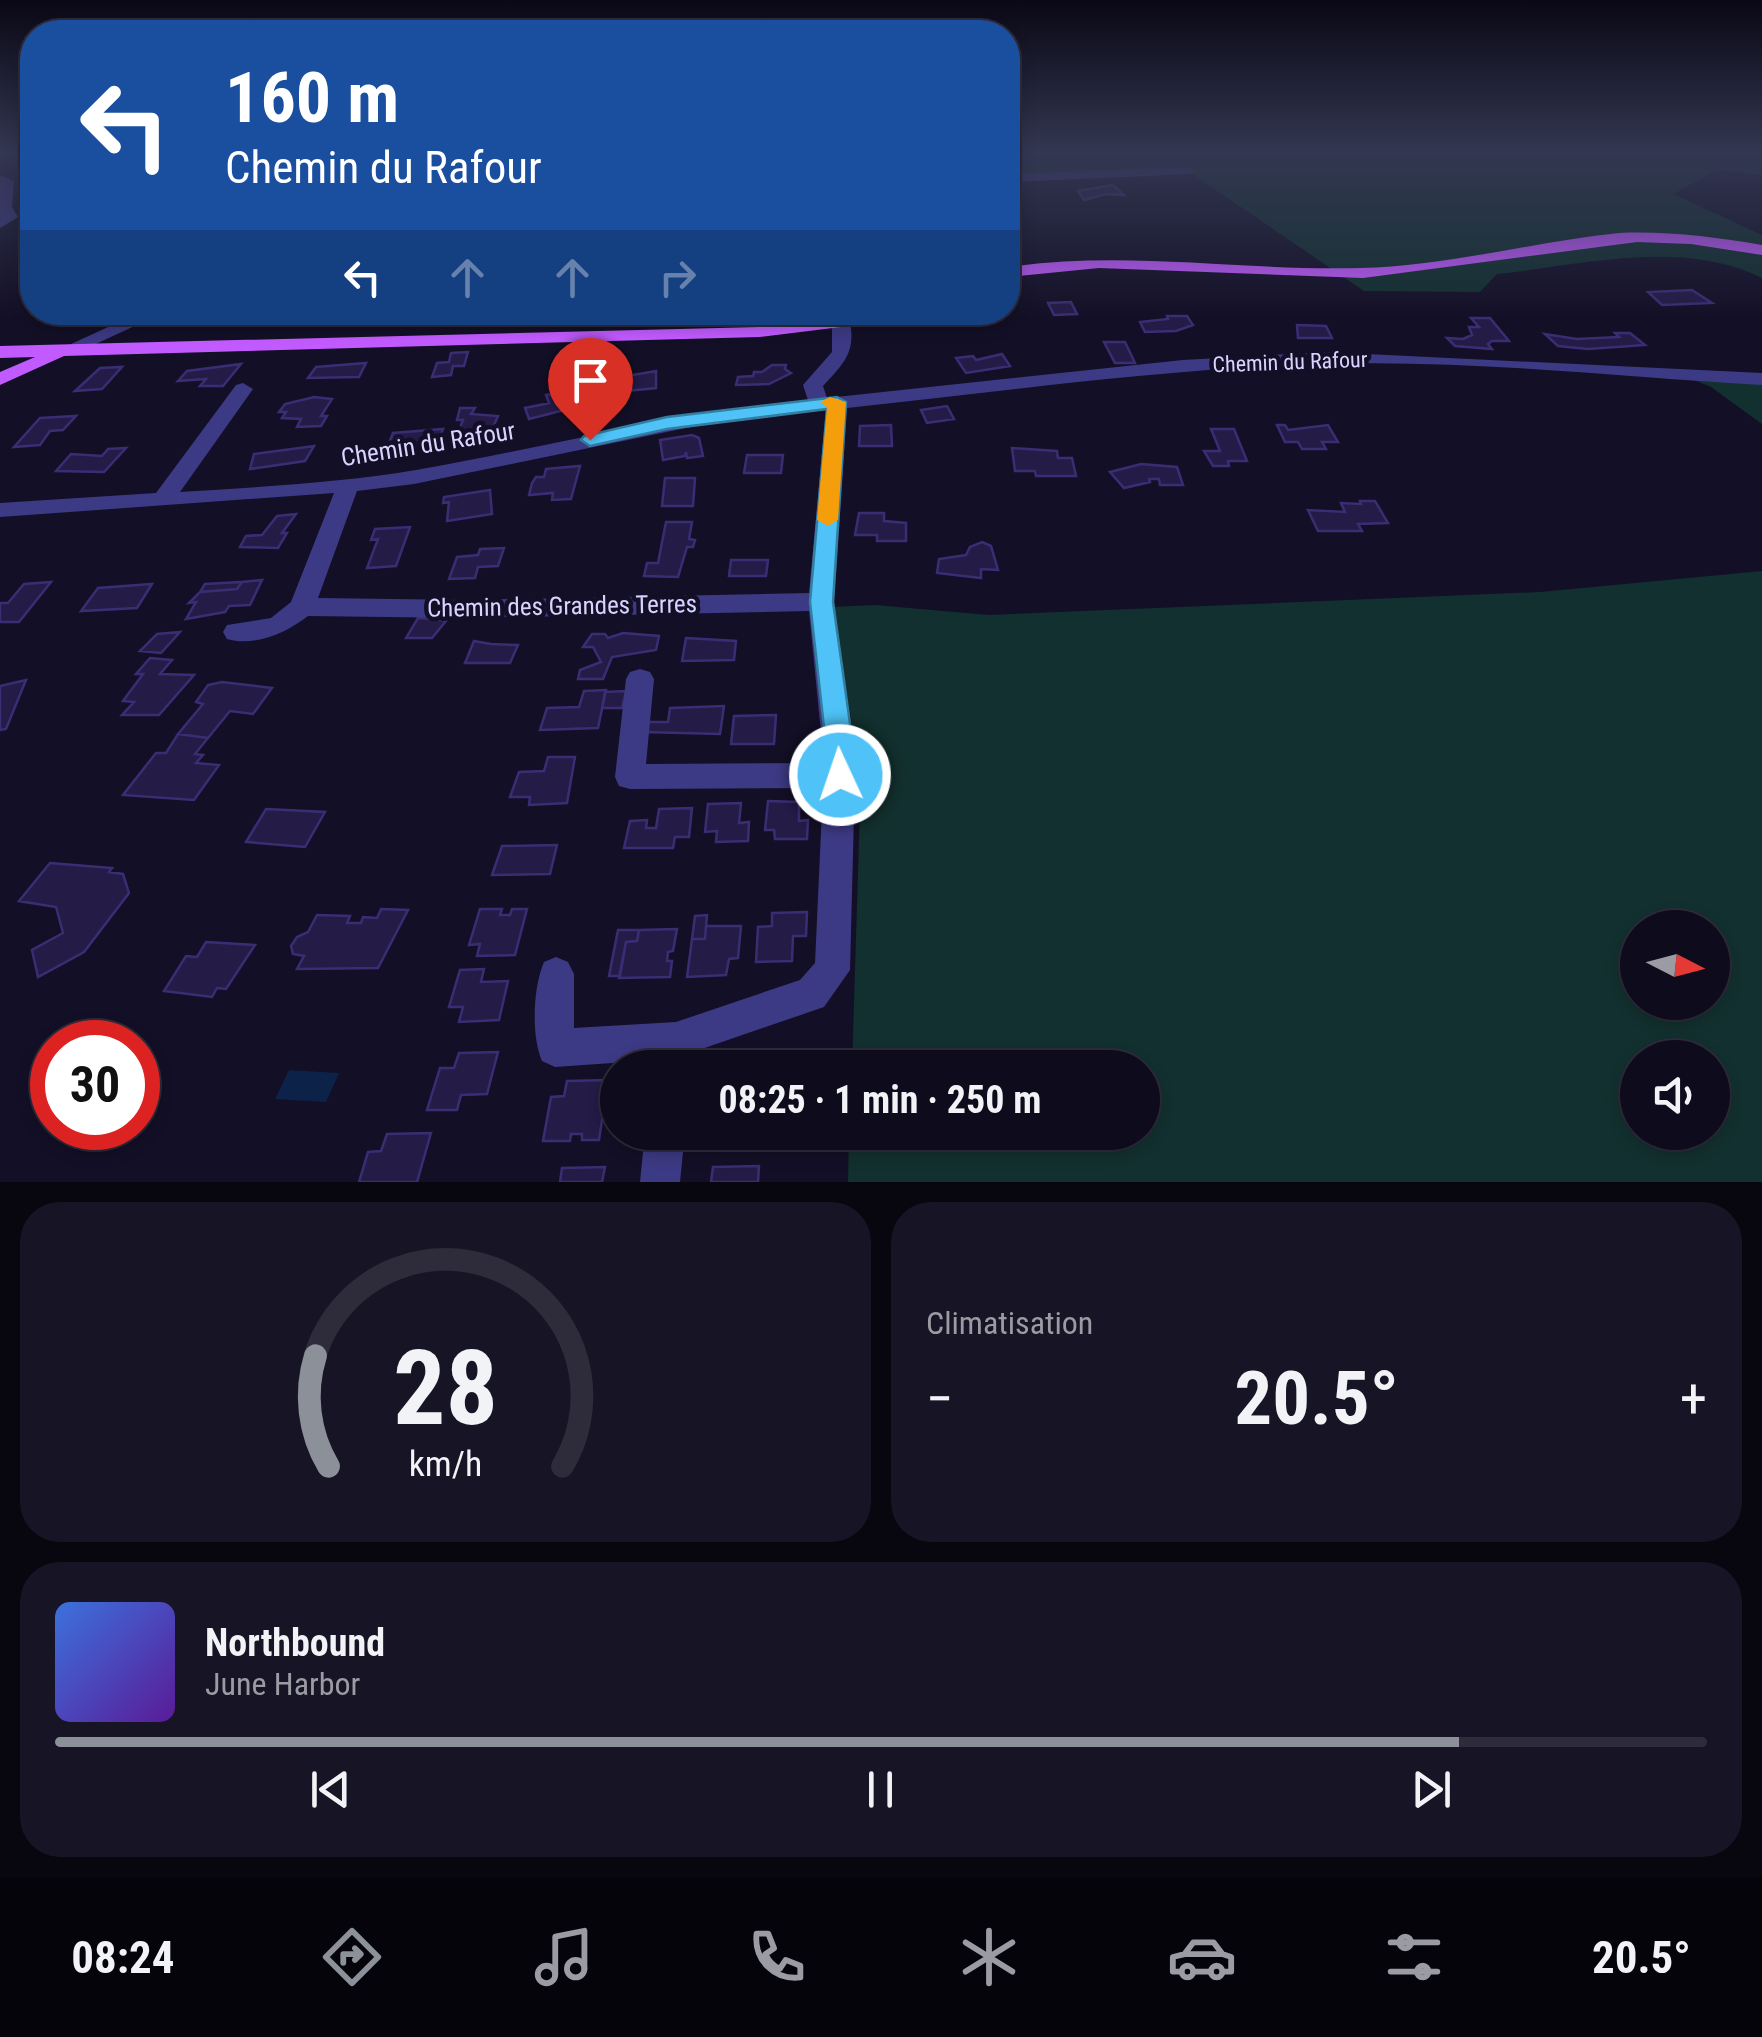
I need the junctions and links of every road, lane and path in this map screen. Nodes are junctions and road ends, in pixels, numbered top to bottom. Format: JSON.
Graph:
{"nodes":[{"id":1,"x":1762,"y":250,"type":"edge"},
{"id":2,"x":1020,"y":271,"type":"edge"},
{"id":3,"x":126,"y":325,"type":"edge"},
{"id":4,"x":817,"y":325,"type":"edge"},
{"id":5,"x":841,"y":325,"type":"edge"},
{"id":6,"x":67,"y":350,"type":"junction"},
{"id":7,"x":0,"y":352,"type":"edge"},
{"id":8,"x":0,"y":379,"type":"edge"},
{"id":9,"x":1762,"y":380,"type":"edge"},
{"id":10,"x":244,"y":388,"type":"dead end"},
{"id":11,"x":828,"y":402,"type":"junction"},
{"id":12,"x":348,"y":485,"type":"junction"},
{"id":13,"x":162,"y":501,"type":"junction"},
{"id":14,"x":0,"y":510,"type":"edge"},
{"id":15,"x":821,"y":602,"type":"junction"},
{"id":16,"x":302,"y":608,"type":"junction"},
{"id":17,"x":236,"y":632,"type":"dead end"},
{"id":18,"x":640,"y":679,"type":"dead end"},
{"id":19,"x":840,"y":775,"type":"junction"},
{"id":20,"x":556,"y":974,"type":"dead end"},
{"id":21,"x":600,"y":1050,"type":"edge"},
{"id":22,"x":683,"y":1050,"type":"edge"},
{"id":23,"x":663,"y":1150,"type":"edge"},
{"id":24,"x":660,"y":1182,"type":"edge"}],
"edges":[{"from":1,"to":2,"type":"main road"},
{"from":3,"to":6,"type":"street"},
{"from":4,"to":6,"type":"main road"},
{"from":5,"to":11,"type":"street"},
{"from":6,"to":7,"type":"main road"},
{"from":6,"to":8,"type":"main road"},
{"from":9,"to":11,"type":"street","name":"Chemin du Rafour"},
{"from":10,"to":13,"type":"street"},
{"from":11,"to":12,"type":"street","name":"Chemin du Rafour"},
{"from":11,"to":15,"type":"street"},
{"from":12,"to":13,"type":"street","name":"Chemin du Rafour"},
{"from":12,"to":16,"type":"street"},
{"from":13,"to":14,"type":"street","name":"Chemin du Rafour"},
{"from":15,"to":16,"type":"street","name":"Chemin des Grandes Terres"},
{"from":15,"to":19,"type":"street"},
{"from":16,"to":17,"type":"street","name":"Chemin des Grandes Terres"},
{"from":18,"to":19,"type":"street"},
{"from":19,"to":22,"type":"street"},
{"from":20,"to":21,"type":"street"},
{"from":23,"to":24,"type":"street"}]}
